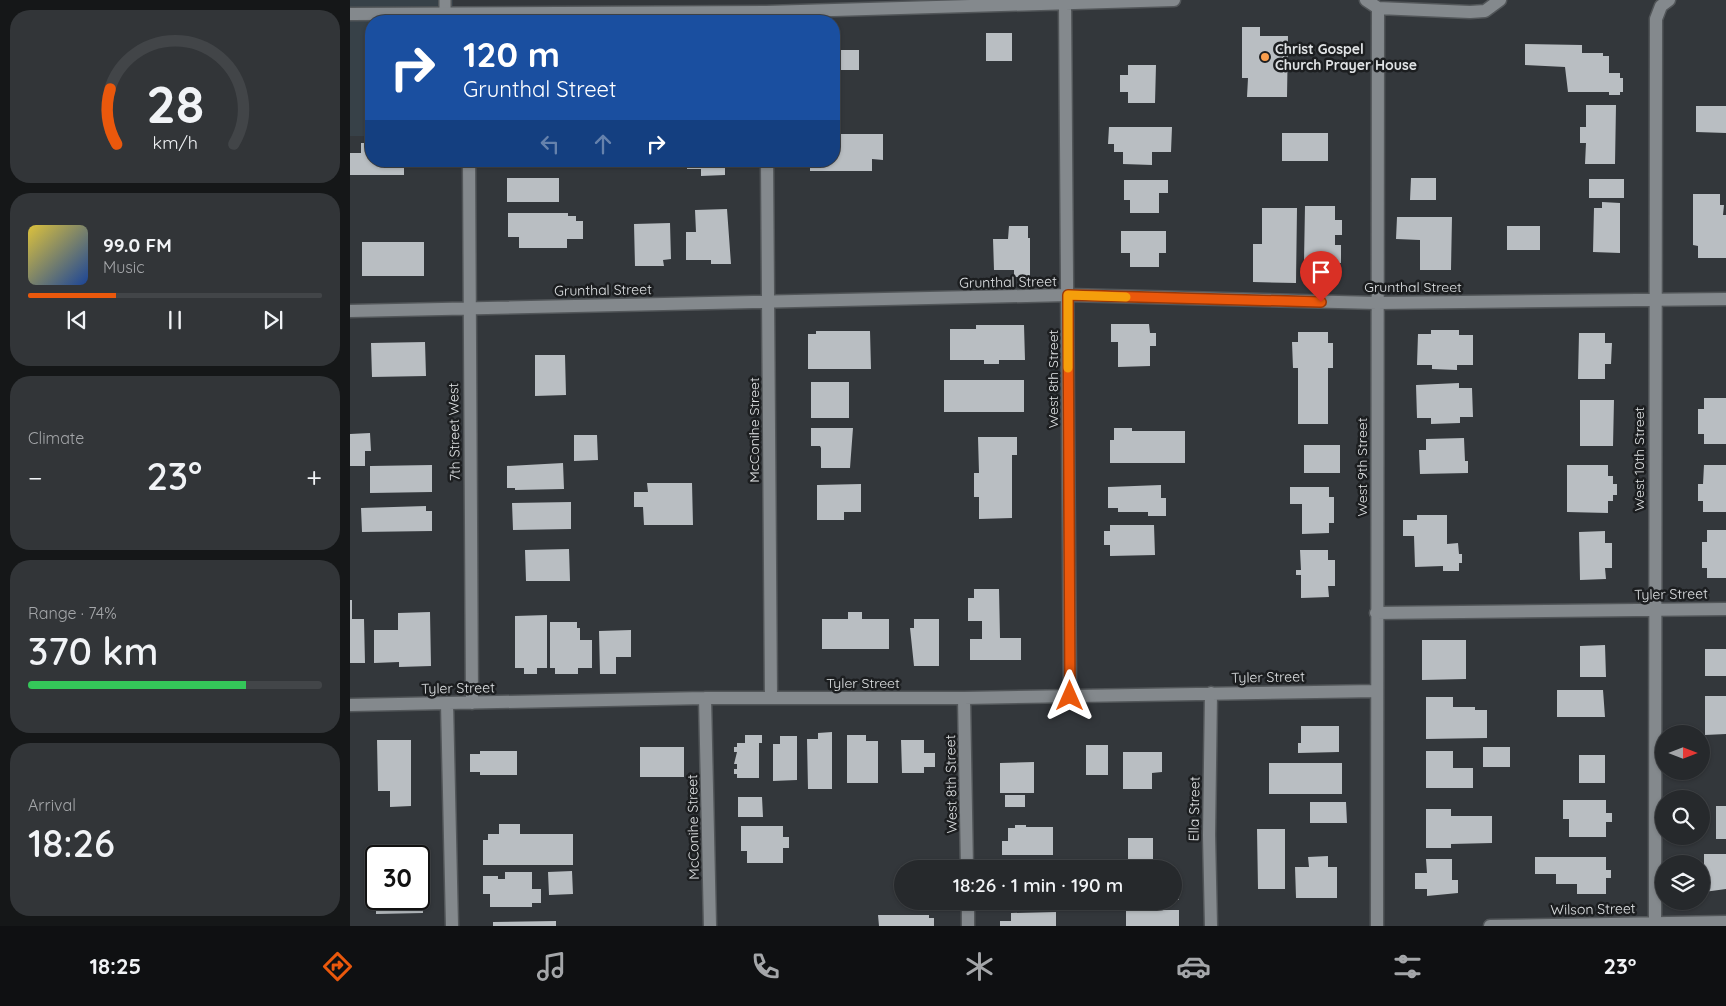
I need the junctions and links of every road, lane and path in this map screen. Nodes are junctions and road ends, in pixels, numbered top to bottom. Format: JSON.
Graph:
{"nodes":[{"id":1,"x":1174,"y":0,"type":"edge"},
{"id":2,"x":1366,"y":0,"type":"edge"},
{"id":3,"x":1669,"y":0,"type":"edge"},
{"id":4,"x":1499,"y":1,"type":"edge"},
{"id":5,"x":1065,"y":3,"type":"junction"},
{"id":6,"x":445,"y":6,"type":"edge"},
{"id":7,"x":1378,"y":8,"type":"junction"},
{"id":8,"x":350,"y":14,"type":"edge"},
{"id":9,"x":465,"y":15,"type":"edge"},
{"id":10,"x":809,"y":15,"type":"edge"},
{"id":11,"x":468,"y":167,"type":"edge"},
{"id":12,"x":767,"y":167,"type":"edge"},
{"id":13,"x":1068,"y":295,"type":"junction"},
{"id":14,"x":1726,"y":299,"type":"edge"},
{"id":15,"x":1654,"y":300,"type":"junction"},
{"id":16,"x":768,"y":302,"type":"junction"},
{"id":17,"x":1377,"y":303,"type":"junction"},
{"id":18,"x":468,"y":308,"type":"junction"},
{"id":19,"x":350,"y":310,"type":"edge"},
{"id":20,"x":1726,"y":609,"type":"edge"},
{"id":21,"x":1655,"y":610,"type":"junction"},
{"id":22,"x":1376,"y":613,"type":"junction"},
{"id":23,"x":1376,"y":691,"type":"junction"},
{"id":24,"x":1211,"y":692,"type":"junction"},
{"id":25,"x":1070,"y":696,"type":"junction"},
{"id":26,"x":706,"y":698,"type":"junction"},
{"id":27,"x":771,"y":698,"type":"junction"},
{"id":28,"x":964,"y":698,"type":"junction"},
{"id":29,"x":447,"y":703,"type":"junction"},
{"id":30,"x":472,"y":703,"type":"junction"},
{"id":31,"x":350,"y":705,"type":"edge"},
{"id":32,"x":967,"y":860,"type":"edge"},
{"id":33,"x":968,"y":910,"type":"edge"},
{"id":34,"x":1726,"y":922,"type":"edge"},
{"id":35,"x":1655,"y":923,"type":"junction"},
{"id":36,"x":1706,"y":924,"type":"edge"},
{"id":37,"x":452,"y":926,"type":"edge"},
{"id":38,"x":710,"y":926,"type":"edge"},
{"id":39,"x":968,"y":926,"type":"edge"},
{"id":40,"x":1211,"y":926,"type":"edge"},
{"id":41,"x":1377,"y":926,"type":"edge"},
{"id":42,"x":1490,"y":926,"type":"edge"}],
"edges":[{"from":1,"to":5,"type":"street"},
{"from":2,"to":7,"type":"street"},
{"from":3,"to":15,"type":"street","name":"West 10th Street"},
{"from":4,"to":7,"type":"street"},
{"from":5,"to":10,"type":"street"},
{"from":5,"to":13,"type":"street","name":"West 8th Street"},
{"from":6,"to":8,"type":"street"},
{"from":6,"to":9,"type":"street"},
{"from":7,"to":17,"type":"street","name":"West 9th Street"},
{"from":11,"to":18,"type":"street","name":"7th Street West"},
{"from":12,"to":16,"type":"street","name":"McConihe Street"},
{"from":13,"to":16,"type":"street","name":"Grunthal Street"},
{"from":13,"to":17,"type":"street","name":"Grunthal Street"},
{"from":13,"to":25,"type":"street","name":"West 8th Street"},
{"from":14,"to":15,"type":"street","name":"Grunthal Street"},
{"from":15,"to":17,"type":"street","name":"Grunthal Street"},
{"from":15,"to":21,"type":"street","name":"West 10th Street"},
{"from":16,"to":18,"type":"street","name":"Grunthal Street"},
{"from":16,"to":27,"type":"street","name":"McConihe Street"},
{"from":17,"to":22,"type":"street","name":"West 9th Street"},
{"from":18,"to":19,"type":"street","name":"Grunthal Street"},
{"from":18,"to":30,"type":"street","name":"7th Street West"},
{"from":20,"to":21,"type":"street","name":"Tyler Street"},
{"from":21,"to":22,"type":"street","name":"Tyler Street"},
{"from":21,"to":35,"type":"street","name":"West 10th Street"},
{"from":22,"to":23,"type":"street","name":"West 9th Street"},
{"from":23,"to":24,"type":"street","name":"Tyler Street"},
{"from":23,"to":41,"type":"street","name":"West 9th Street"},
{"from":24,"to":25,"type":"street","name":"Tyler Street"},
{"from":24,"to":40,"type":"street","name":"Ella Street"},
{"from":25,"to":28,"type":"street","name":"Tyler Street"},
{"from":26,"to":27,"type":"street","name":"Tyler Street"},
{"from":26,"to":30,"type":"street","name":"Tyler Street"},
{"from":26,"to":38,"type":"street","name":"McConihe Street"},
{"from":27,"to":28,"type":"street","name":"Tyler Street"},
{"from":28,"to":32,"type":"street","name":"West 8th Street"},
{"from":29,"to":30,"type":"street","name":"Tyler Street"},
{"from":29,"to":31,"type":"street","name":"Tyler Street"},
{"from":29,"to":37,"type":"street"},
{"from":33,"to":39,"type":"street"},
{"from":34,"to":36,"type":"street","name":"Wilson Street"},
{"from":35,"to":36,"type":"street","name":"Wilson Street"},
{"from":35,"to":42,"type":"street","name":"Wilson Street"}]}
